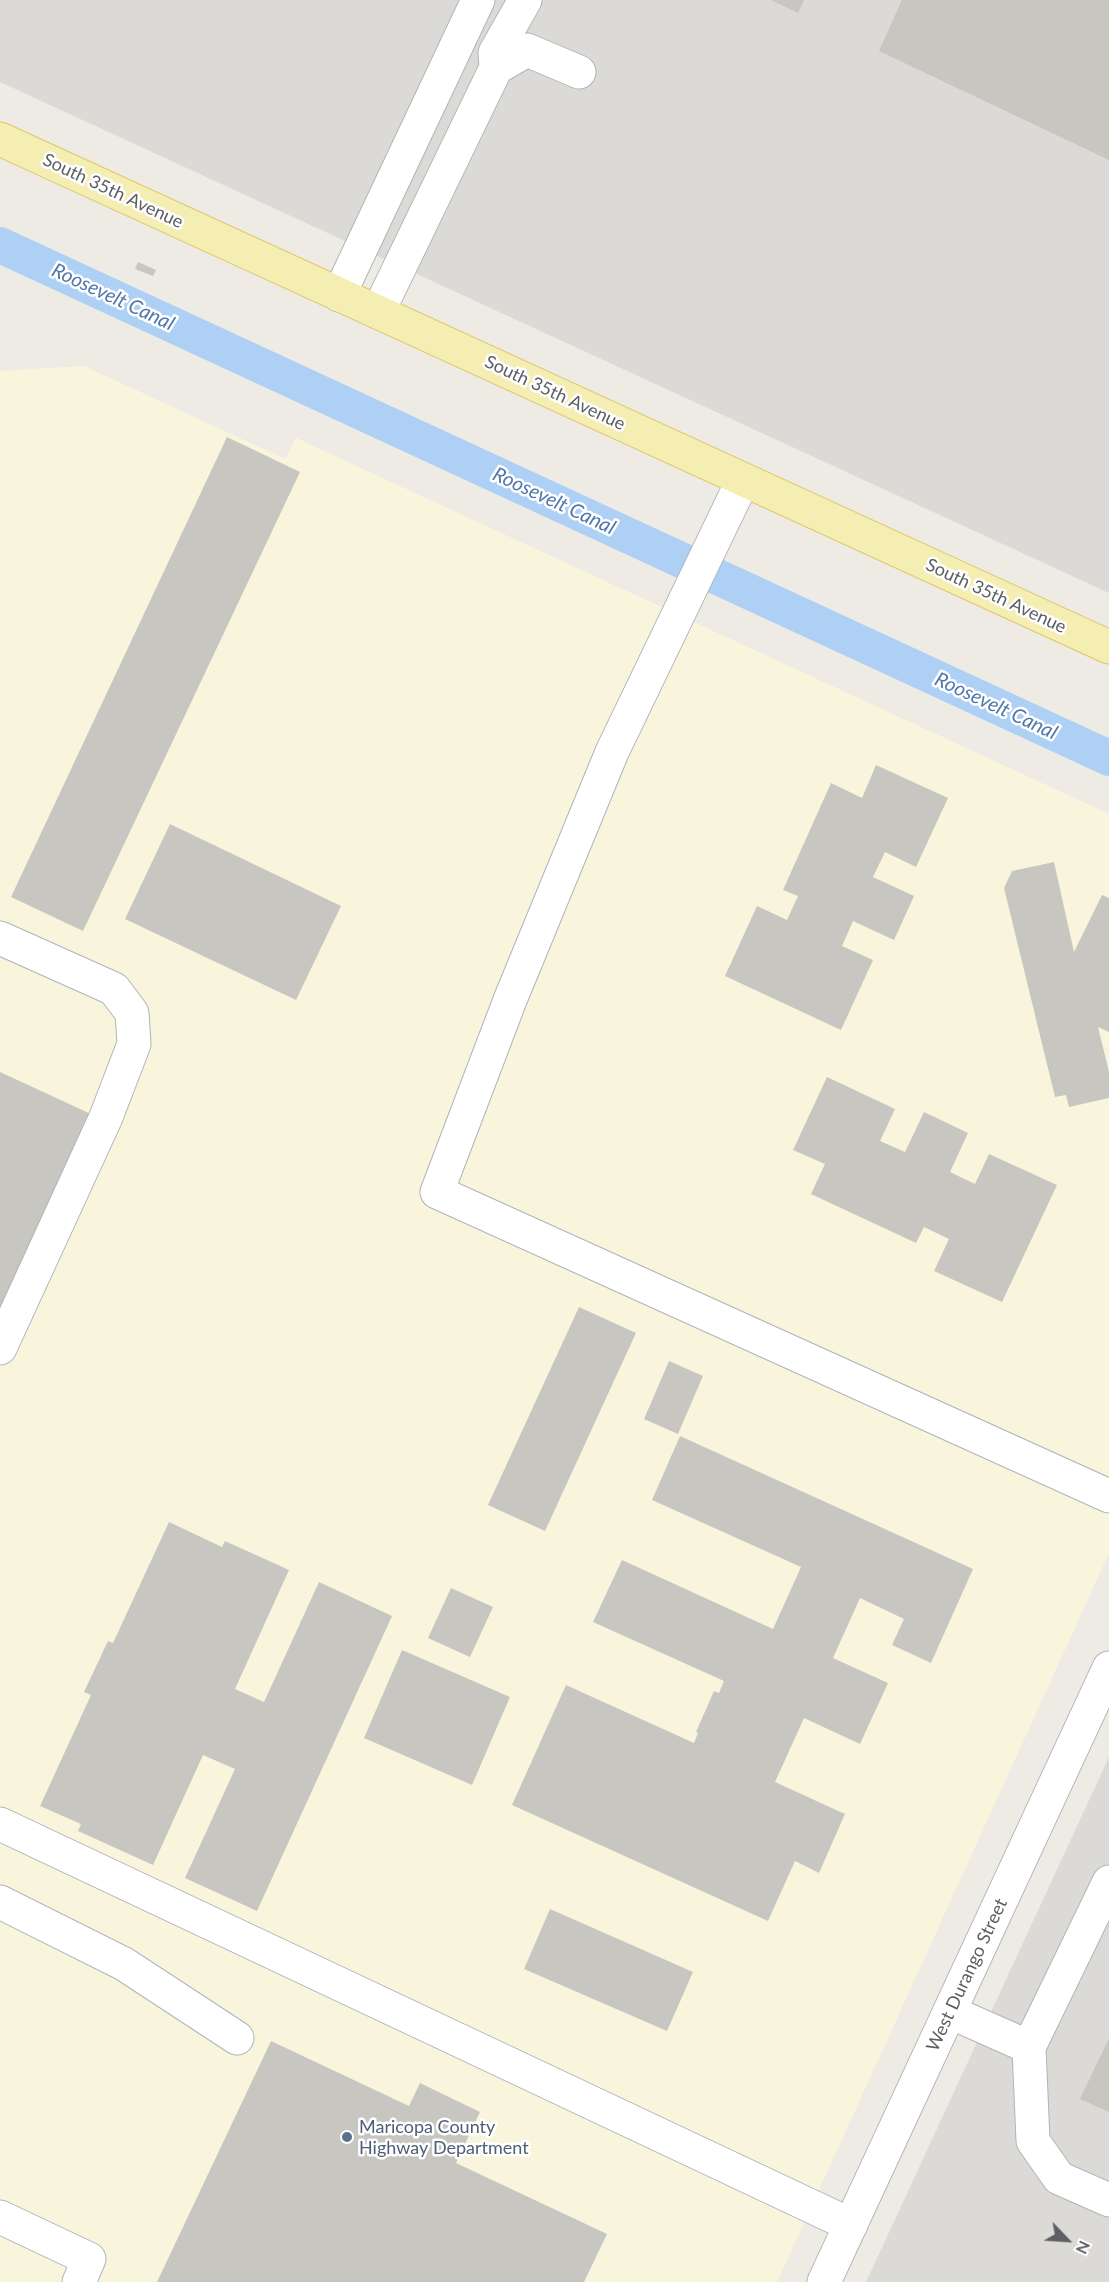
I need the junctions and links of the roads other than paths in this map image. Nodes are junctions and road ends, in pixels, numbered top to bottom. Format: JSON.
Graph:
{"nodes":[{"id":1,"x":478,"y":0,"type":"edge"},
{"id":2,"x":525,"y":0,"type":"edge"},
{"id":3,"x":496,"y":68,"type":"junction"},
{"id":4,"x":579,"y":72,"type":"dead end"},
{"id":5,"x":0,"y":139,"type":"edge"},
{"id":6,"x":339,"y":295,"type":"junction"},
{"id":7,"x":378,"y":312,"type":"junction"},
{"id":8,"x":743,"y":480,"type":"junction"},
{"id":9,"x":1109,"y":647,"type":"edge"},
{"id":10,"x":0,"y":938,"type":"edge"},
{"id":11,"x":0,"y":1348,"type":"edge"},
{"id":12,"x":1109,"y":1496,"type":"edge"},
{"id":13,"x":1109,"y":1668,"type":"edge"},
{"id":14,"x":0,"y":1824,"type":"edge"},
{"id":15,"x":1109,"y":1882,"type":"edge"},
{"id":16,"x":0,"y":1902,"type":"edge"},
{"id":17,"x":950,"y":2012,"type":"junction"},
{"id":18,"x":237,"y":2038,"type":"dead end"},
{"id":19,"x":1029,"y":2047,"type":"junction"},
{"id":20,"x":1109,"y":2200,"type":"edge"},
{"id":21,"x":0,"y":2217,"type":"edge"},
{"id":22,"x":851,"y":2225,"type":"junction"},
{"id":23,"x":79,"y":2282,"type":"edge"},
{"id":24,"x":824,"y":2282,"type":"edge"}],
"edges":[{"from":1,"to":6,"type":"street"},
{"from":2,"to":3,"type":"street"},
{"from":3,"to":4,"type":"street"},
{"from":3,"to":7,"type":"street"},
{"from":5,"to":6,"type":"main road","name":"South 35th Avenue"},
{"from":6,"to":7,"type":"main road","name":"South 35th Avenue"},
{"from":7,"to":8,"type":"main road","name":"South 35th Avenue"},
{"from":8,"to":9,"type":"main road","name":"South 35th Avenue"},
{"from":8,"to":12,"type":"street"},
{"from":10,"to":11,"type":"street"},
{"from":13,"to":17,"type":"street","name":"West Durango Street"},
{"from":14,"to":22,"type":"street"},
{"from":15,"to":19,"type":"street"},
{"from":16,"to":18,"type":"street"},
{"from":17,"to":19,"type":"street"},
{"from":17,"to":22,"type":"street","name":"West Durango Street"},
{"from":19,"to":20,"type":"street"},
{"from":21,"to":23,"type":"street"},
{"from":22,"to":24,"type":"street","name":"West Durango Street"}]}
